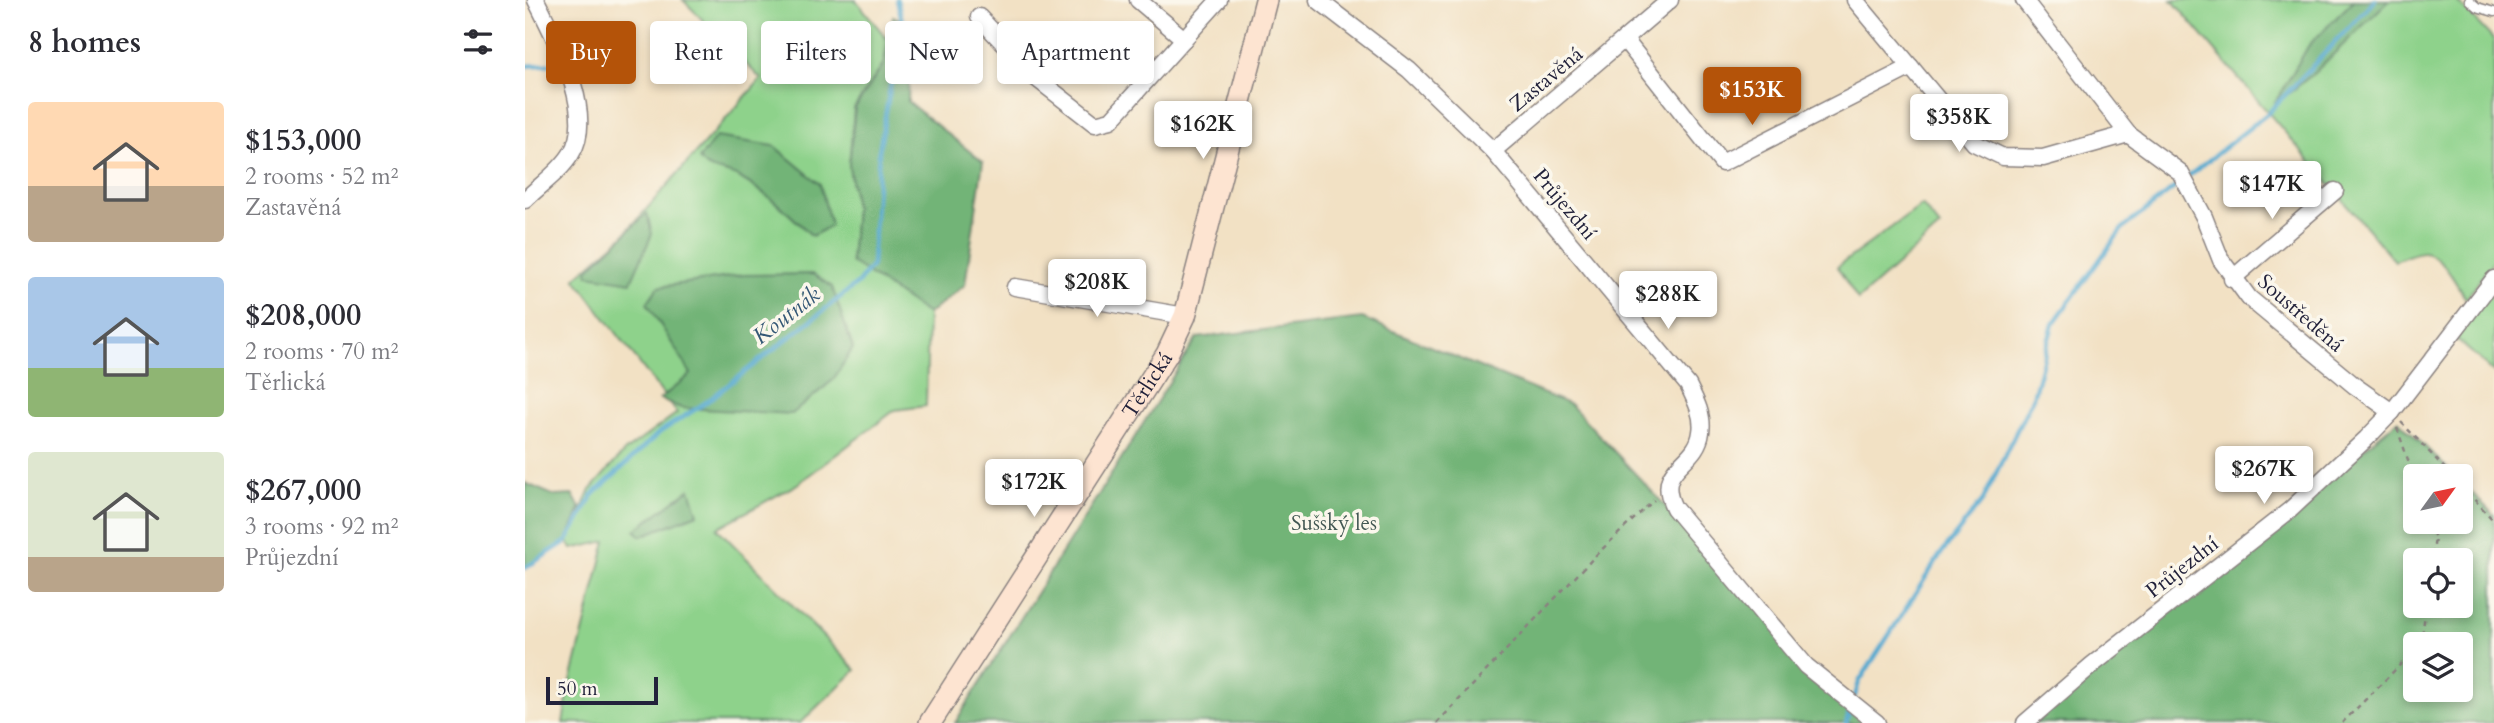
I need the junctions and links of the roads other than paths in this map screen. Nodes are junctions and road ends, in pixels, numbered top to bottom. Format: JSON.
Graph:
{"nodes":[{"id":1,"x":536,"y":0,"type":"edge"},
{"id":2,"x":1138,"y":0,"type":"edge"},
{"id":3,"x":1219,"y":0,"type":"edge"},
{"id":4,"x":1266,"y":0,"type":"edge"},
{"id":5,"x":1318,"y":0,"type":"edge"},
{"id":6,"x":1670,"y":0,"type":"edge"},
{"id":7,"x":1855,"y":0,"type":"edge"},
{"id":8,"x":2024,"y":0,"type":"edge"},
{"id":9,"x":2469,"y":0,"type":"edge"},
{"id":10,"x":2494,"y":12,"type":"edge"},
{"id":11,"x":979,"y":17,"type":"dead end"},
{"id":12,"x":1184,"y":39,"type":"junction"},
{"id":13,"x":1625,"y":40,"type":"junction"},
{"id":14,"x":1911,"y":67,"type":"junction"},
{"id":15,"x":2128,"y":134,"type":"junction"},
{"id":16,"x":1493,"y":151,"type":"junction"},
{"id":17,"x":2335,"y":191,"type":"dead end"},
{"id":18,"x":525,"y":200,"type":"edge"},
{"id":19,"x":2232,"y":279,"type":"junction"},
{"id":20,"x":2494,"y":279,"type":"edge"},
{"id":21,"x":1015,"y":287,"type":"dead end"},
{"id":22,"x":1185,"y":316,"type":"junction"},
{"id":23,"x":2392,"y":412,"type":"junction"},
{"id":24,"x":930,"y":723,"type":"edge"},
{"id":25,"x":1877,"y":723,"type":"edge"},
{"id":26,"x":2025,"y":723,"type":"edge"}],
"edges":[{"from":1,"to":18,"type":"street"},
{"from":2,"to":12,"type":"street"},
{"from":3,"to":12,"type":"street"},
{"from":4,"to":22,"type":"main road","name":"Těrlická"},
{"from":5,"to":16,"type":"street","name":"Průjezdní"},
{"from":6,"to":13,"type":"street","name":"Zastavěná"},
{"from":7,"to":14,"type":"street"},
{"from":8,"to":15,"type":"street","name":"Soustředěná"},
{"from":9,"to":10,"type":"lane"},
{"from":11,"to":12,"type":"street"},
{"from":13,"to":14,"type":"street"},
{"from":13,"to":16,"type":"street","name":"Zastavěná"},
{"from":14,"to":15,"type":"street"},
{"from":15,"to":19,"type":"street","name":"Soustředěná"},
{"from":16,"to":25,"type":"street","name":"Průjezdní"},
{"from":17,"to":19,"type":"street"},
{"from":19,"to":23,"type":"street","name":"Soustředěná"},
{"from":20,"to":23,"type":"street","name":"Průjezdní"},
{"from":21,"to":22,"type":"street"},
{"from":22,"to":24,"type":"main road","name":"Těrlická"},
{"from":23,"to":26,"type":"street","name":"Průjezdní"}]}
